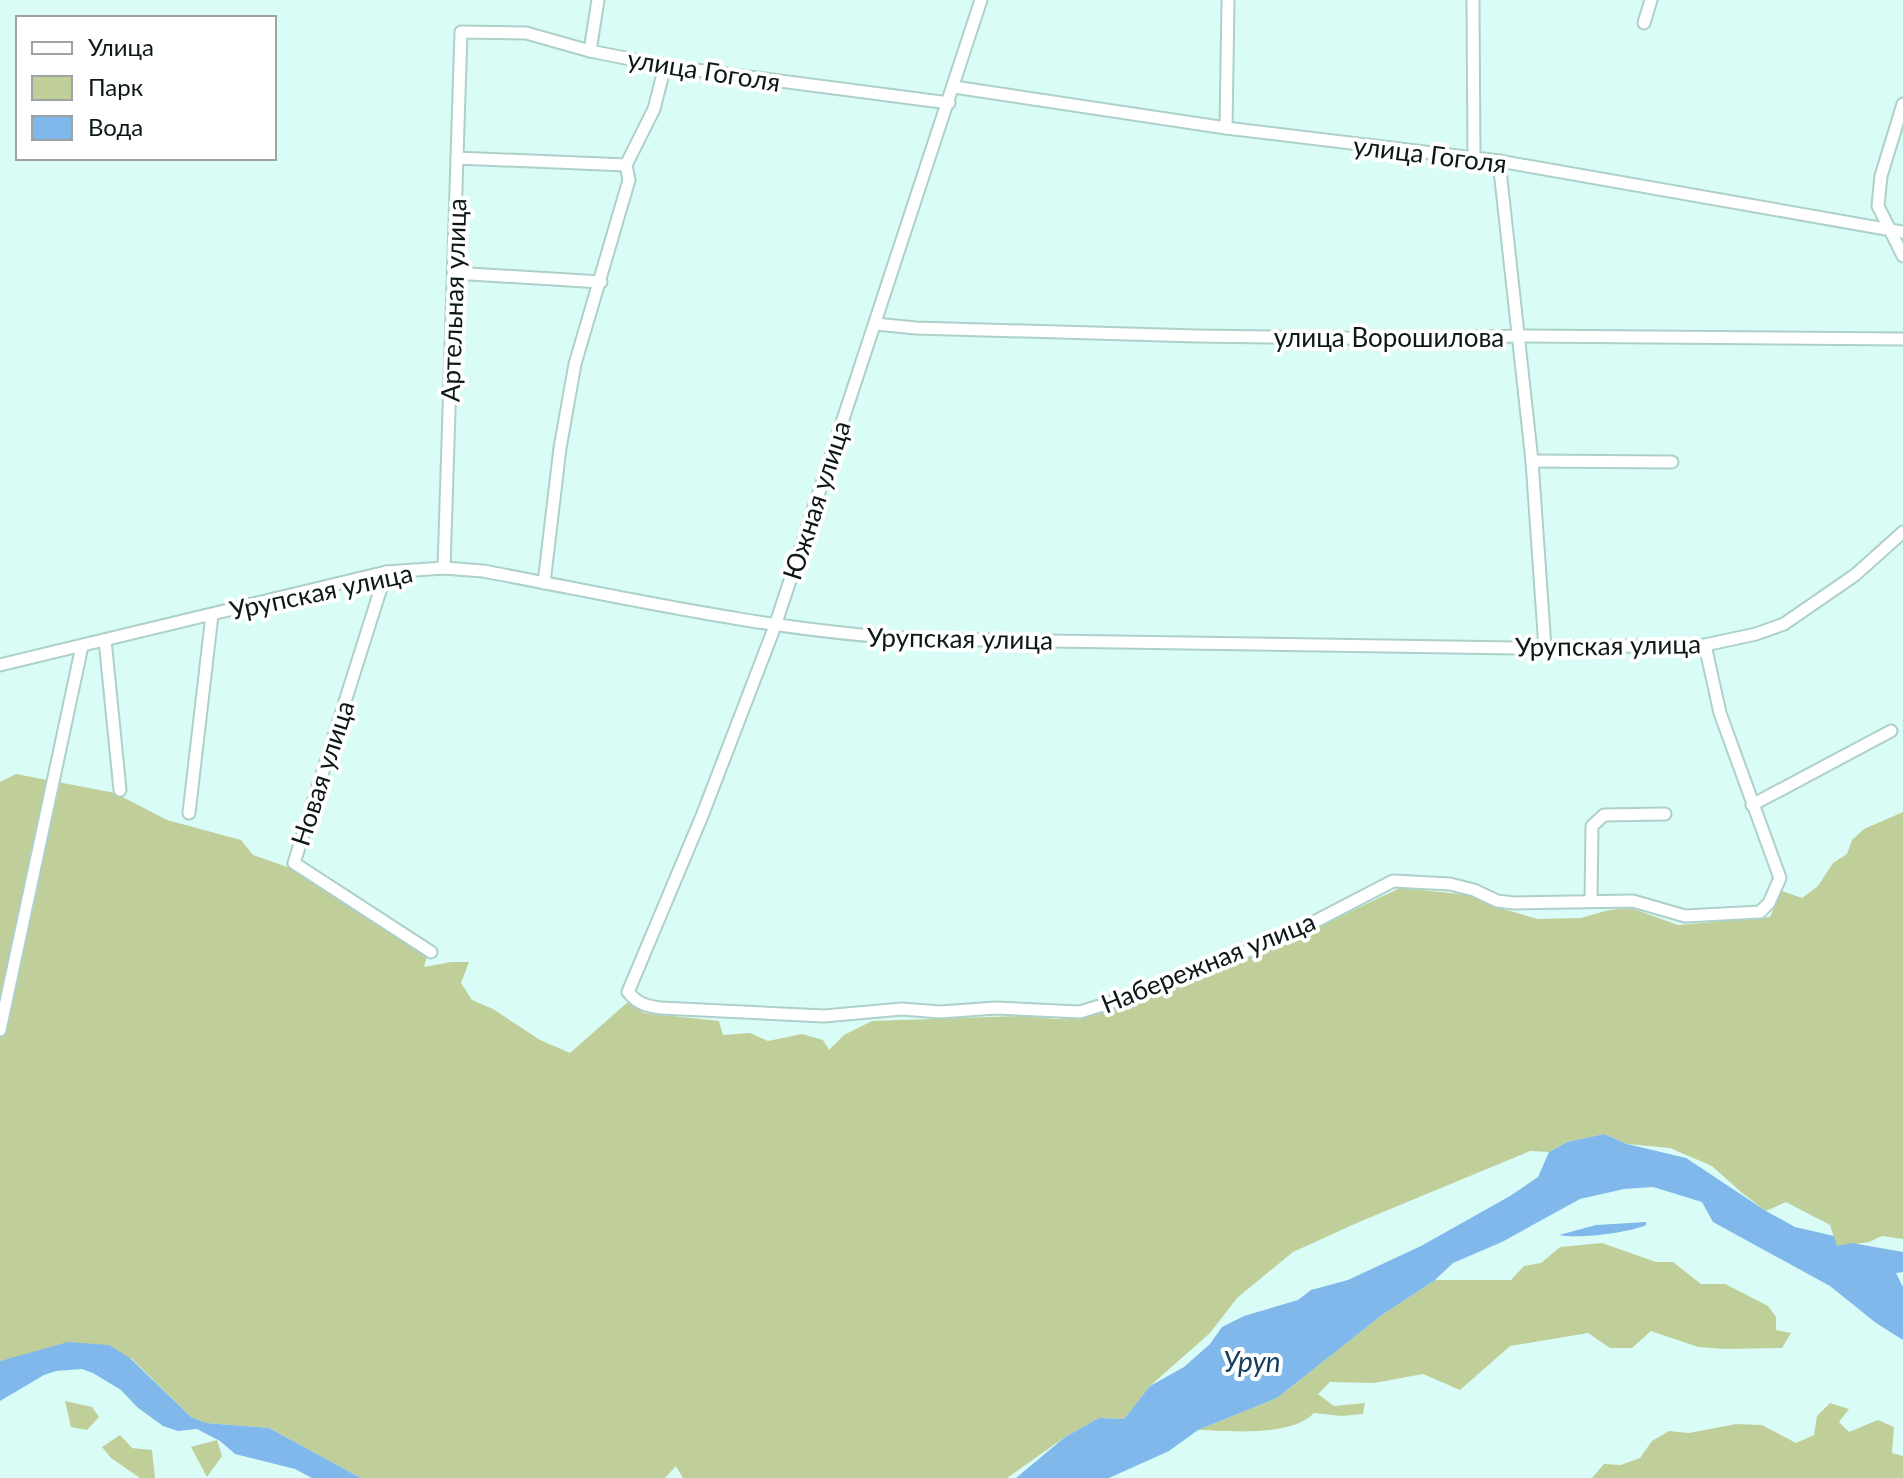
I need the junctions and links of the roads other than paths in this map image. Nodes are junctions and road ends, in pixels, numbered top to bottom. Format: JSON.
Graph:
{"nodes":[{"id":1,"x":598,"y":0,"type":"edge"},
{"id":2,"x":981,"y":0,"type":"edge"},
{"id":3,"x":1228,"y":0,"type":"edge"},
{"id":4,"x":1473,"y":0,"type":"edge"},
{"id":5,"x":1651,"y":0,"type":"edge"},
{"id":6,"x":1644,"y":23,"type":"dead end"},
{"id":7,"x":461,"y":32,"type":"joint"},
{"id":8,"x":590,"y":51,"type":"junction"},
{"id":9,"x":665,"y":66,"type":"junction"},
{"id":10,"x":954,"y":87,"type":"junction"},
{"id":11,"x":949,"y":103,"type":"junction"},
{"id":12,"x":1903,"y":104,"type":"edge"},
{"id":13,"x":1226,"y":128,"type":"junction"},
{"id":14,"x":457,"y":158,"type":"junction"},
{"id":15,"x":1474,"y":160,"type":"junction"},
{"id":16,"x":1499,"y":161,"type":"junction"},
{"id":17,"x":626,"y":165,"type":"junction"},
{"id":18,"x":1889,"y":230,"type":"junction"},
{"id":19,"x":1903,"y":232,"type":"edge"},
{"id":20,"x":1903,"y":256,"type":"edge"},
{"id":21,"x":454,"y":273,"type":"junction"},
{"id":22,"x":601,"y":282,"type":"junction"},
{"id":23,"x":875,"y":324,"type":"junction"},
{"id":24,"x":1520,"y":336,"type":"junction"},
{"id":25,"x":1903,"y":339,"type":"edge"},
{"id":26,"x":1532,"y":461,"type":"junction"},
{"id":27,"x":1672,"y":462,"type":"dead end"},
{"id":28,"x":1903,"y":532,"type":"edge"},
{"id":29,"x":444,"y":568,"type":"junction"},
{"id":30,"x":386,"y":572,"type":"junction"},
{"id":31,"x":544,"y":583,"type":"junction"},
{"id":32,"x":212,"y":615,"type":"junction"},
{"id":33,"x":775,"y":626,"type":"junction"},
{"id":34,"x":105,"y":640,"type":"junction"},
{"id":35,"x":1705,"y":645,"type":"junction"},
{"id":36,"x":82,"y":646,"type":"junction"},
{"id":37,"x":1545,"y":648,"type":"junction"},
{"id":38,"x":0,"y":665,"type":"edge"},
{"id":39,"x":1891,"y":731,"type":"dead end"},
{"id":40,"x":120,"y":790,"type":"dead end"},
{"id":41,"x":1752,"y":805,"type":"junction"},
{"id":42,"x":189,"y":813,"type":"dead end"},
{"id":43,"x":1665,"y":814,"type":"dead end"},
{"id":44,"x":1591,"y":900,"type":"junction"},
{"id":45,"x":431,"y":952,"type":"dead end"},
{"id":46,"x":628,"y":992,"type":"joint"},
{"id":47,"x":0,"y":1030,"type":"edge"}],
"edges":[{"from":1,"to":8,"type":"street"},
{"from":2,"to":10,"type":"street","name":"Южная улица"},
{"from":3,"to":13,"type":"street"},
{"from":4,"to":15,"type":"street"},
{"from":5,"to":6,"type":"street"},
{"from":7,"to":8,"type":"street","name":"улица Гоголя"},
{"from":7,"to":14,"type":"street","name":"Артельная улица"},
{"from":8,"to":9,"type":"street","name":"улица Гоголя"},
{"from":9,"to":11,"type":"street","name":"улица Гоголя"},
{"from":9,"to":17,"type":"street"},
{"from":10,"to":11,"type":"street","name":"Южная улица"},
{"from":10,"to":13,"type":"street","name":"улица Гоголя"},
{"from":11,"to":23,"type":"street","name":"Южная улица"},
{"from":12,"to":18,"type":"street"},
{"from":13,"to":15,"type":"street","name":"улица Гоголя"},
{"from":14,"to":17,"type":"street"},
{"from":14,"to":21,"type":"street","name":"Артельная улица"},
{"from":15,"to":16,"type":"street","name":"улица Гоголя"},
{"from":16,"to":18,"type":"street","name":"улица Гоголя"},
{"from":16,"to":24,"type":"street"},
{"from":17,"to":22,"type":"street"},
{"from":18,"to":19,"type":"street","name":"улица Гоголя"},
{"from":18,"to":20,"type":"street"},
{"from":21,"to":22,"type":"street"},
{"from":21,"to":29,"type":"street","name":"Артельная улица"},
{"from":22,"to":31,"type":"street"},
{"from":23,"to":24,"type":"street","name":"улица Ворошилова"},
{"from":23,"to":33,"type":"street","name":"Южная улица"},
{"from":24,"to":25,"type":"street","name":"улица Ворошилова"},
{"from":24,"to":26,"type":"street"},
{"from":26,"to":27,"type":"street"},
{"from":26,"to":37,"type":"street"},
{"from":28,"to":35,"type":"street","name":"Урупская улица"},
{"from":29,"to":30,"type":"street","name":"Урупская улица"},
{"from":29,"to":31,"type":"street","name":"Урупская улица"},
{"from":30,"to":32,"type":"street","name":"Урупская улица"},
{"from":30,"to":45,"type":"street","name":"Новая улица"},
{"from":31,"to":33,"type":"street","name":"Урупская улица"},
{"from":32,"to":34,"type":"street","name":"Урупская улица"},
{"from":32,"to":42,"type":"street"},
{"from":33,"to":37,"type":"street","name":"Урупская улица"},
{"from":33,"to":46,"type":"street","name":"Южная улица"},
{"from":34,"to":36,"type":"street","name":"Урупская улица"},
{"from":34,"to":40,"type":"street"},
{"from":35,"to":37,"type":"street","name":"Урупская улица"},
{"from":35,"to":41,"type":"street"},
{"from":36,"to":38,"type":"street","name":"Урупская улица"},
{"from":36,"to":47,"type":"street"},
{"from":39,"to":41,"type":"street"},
{"from":41,"to":44,"type":"street","name":"Набережная улица"},
{"from":43,"to":44,"type":"street"},
{"from":44,"to":46,"type":"street","name":"Набережная улица"}]}
